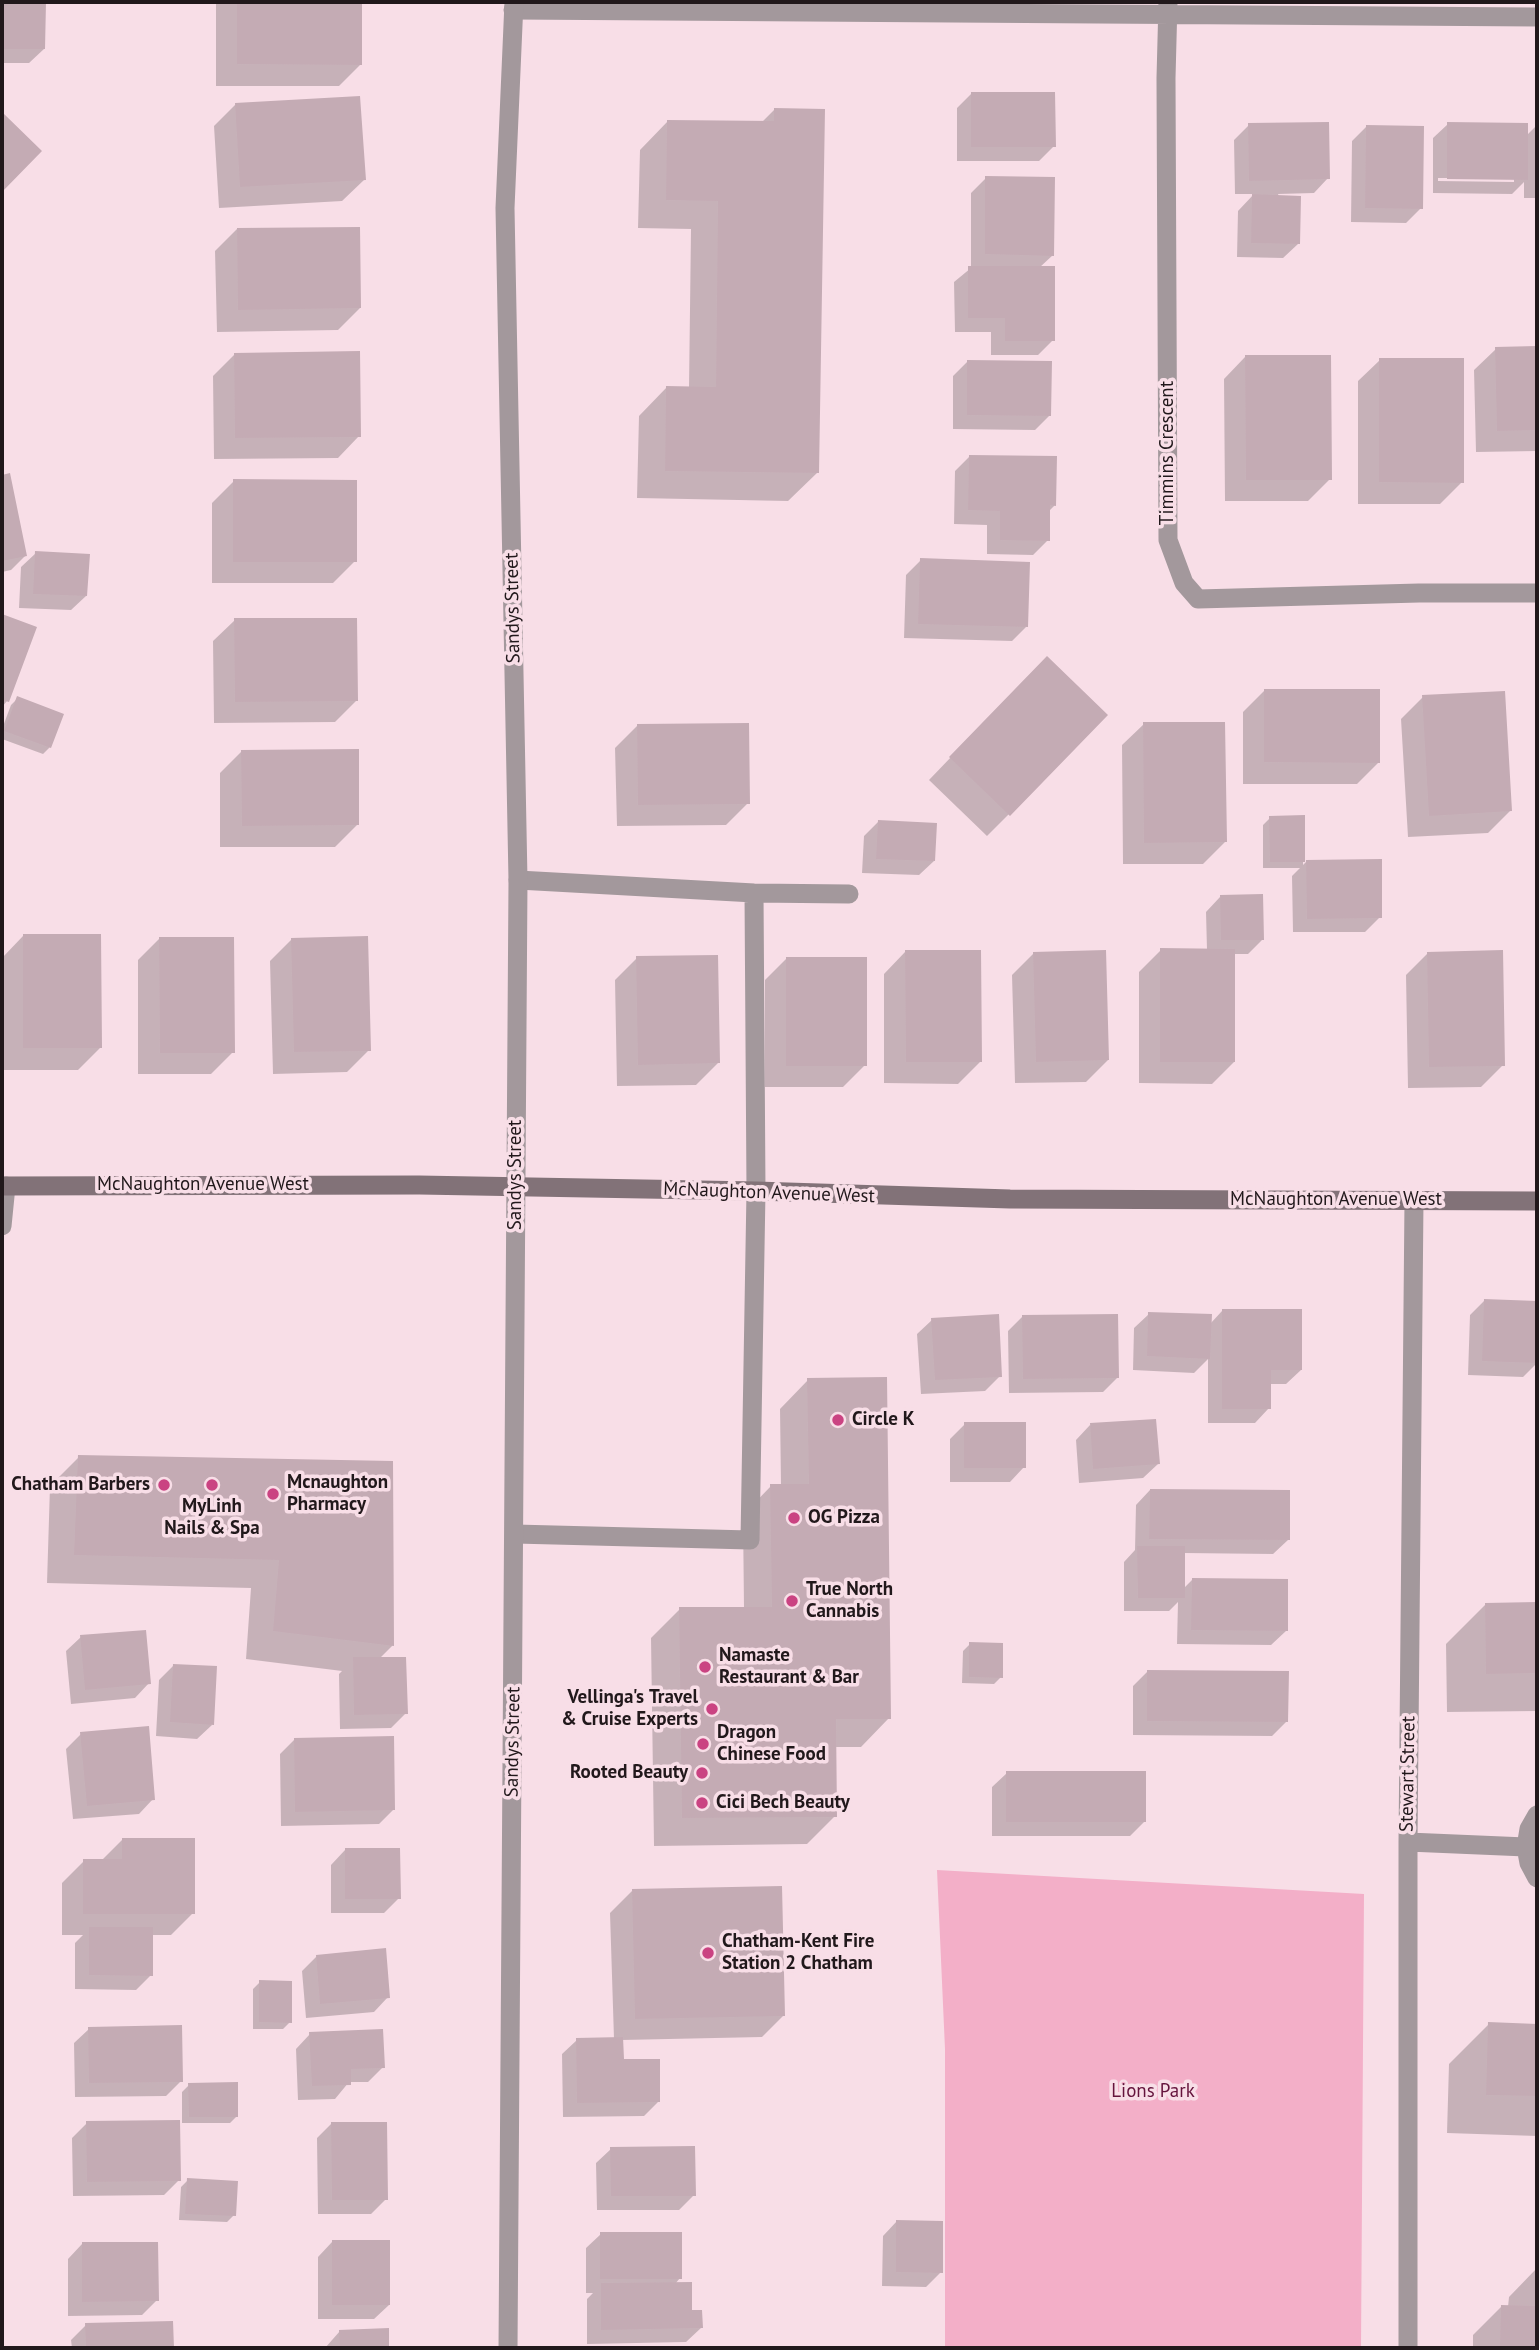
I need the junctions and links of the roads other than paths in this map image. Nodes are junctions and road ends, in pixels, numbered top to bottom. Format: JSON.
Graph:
{"nodes":[{"id":1,"x":514,"y":6,"type":"edge"},
{"id":2,"x":1168,"y":8,"type":"edge"},
{"id":3,"x":1537,"y":17,"type":"edge"},
{"id":4,"x":1537,"y":593,"type":"edge"},
{"id":5,"x":518,"y":880,"type":"junction"},
{"id":6,"x":754,"y":893,"type":"junction"},
{"id":7,"x":849,"y":894,"type":"dead end"},
{"id":8,"x":4,"y":1186,"type":"edge"},
{"id":9,"x":516,"y":1188,"type":"junction"},
{"id":10,"x":756,"y":1191,"type":"junction"},
{"id":11,"x":1414,"y":1200,"type":"junction"},
{"id":12,"x":1537,"y":1200,"type":"edge"},
{"id":13,"x":2,"y":1226,"type":"edge"},
{"id":14,"x":515,"y":1534,"type":"junction"},
{"id":15,"x":1537,"y":1815,"type":"edge"},
{"id":16,"x":1408,"y":1842,"type":"junction"},
{"id":17,"x":1526,"y":1847,"type":"junction"},
{"id":18,"x":1537,"y":1878,"type":"edge"},
{"id":19,"x":508,"y":2348,"type":"edge"},
{"id":20,"x":1408,"y":2348,"type":"edge"}],
"edges":[{"from":1,"to":2,"type":"street"},
{"from":1,"to":5,"type":"street","name":"Sandys Street"},
{"from":2,"to":3,"type":"street"},
{"from":2,"to":4,"type":"street","name":"Timmins Crescent"},
{"from":5,"to":6,"type":"street"},
{"from":5,"to":9,"type":"street","name":"Sandys Street"},
{"from":6,"to":7,"type":"street"},
{"from":6,"to":10,"type":"street"},
{"from":8,"to":9,"type":"main road","name":"McNaughton Avenue West"},
{"from":8,"to":13,"type":"street"},
{"from":9,"to":10,"type":"main road","name":"McNaughton Avenue West"},
{"from":9,"to":14,"type":"street","name":"Sandys Street"},
{"from":10,"to":11,"type":"main road","name":"McNaughton Avenue West"},
{"from":10,"to":14,"type":"street"},
{"from":11,"to":12,"type":"main road","name":"McNaughton Avenue West"},
{"from":11,"to":16,"type":"street","name":"Stewart Street"},
{"from":14,"to":19,"type":"street","name":"Sandys Street"},
{"from":15,"to":17,"type":"street"},
{"from":16,"to":17,"type":"street"},
{"from":16,"to":20,"type":"street","name":"Stewart Street"},
{"from":17,"to":18,"type":"street"}]}
